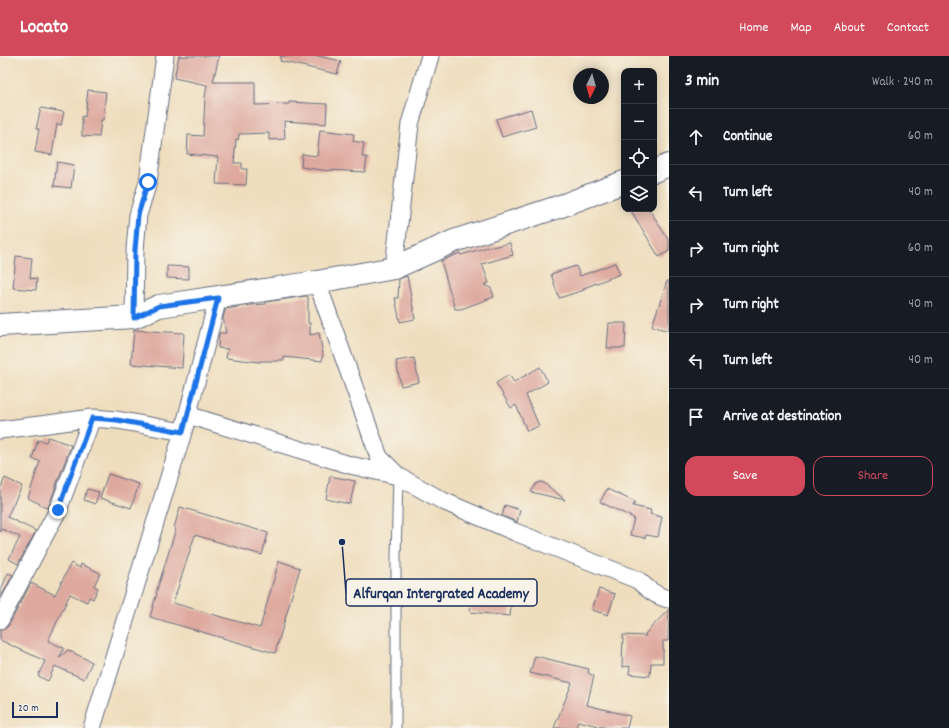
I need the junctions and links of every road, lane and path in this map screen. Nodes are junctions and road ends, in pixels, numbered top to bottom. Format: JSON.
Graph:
{"nodes":[{"id":1,"x":165,"y":56,"type":"edge"},
{"id":2,"x":430,"y":56,"type":"edge"},
{"id":3,"x":669,"y":165,"type":"edge"},
{"id":4,"x":657,"y":170,"type":"edge"},
{"id":5,"x":621,"y":183,"type":"edge"},
{"id":6,"x":394,"y":268,"type":"junction"},
{"id":7,"x":318,"y":282,"type":"junction"},
{"id":8,"x":218,"y":298,"type":"junction"},
{"id":9,"x":134,"y":318,"type":"junction"},
{"id":10,"x":0,"y":325,"type":"edge"},
{"id":11,"x":188,"y":415,"type":"junction"},
{"id":12,"x":92,"y":418,"type":"junction"},
{"id":13,"x":183,"y":432,"type":"junction"},
{"id":14,"x":2,"y":434,"type":"edge"},
{"id":15,"x":398,"y":476,"type":"junction"},
{"id":16,"x":669,"y":599,"type":"edge"},
{"id":17,"x":0,"y":620,"type":"edge"},
{"id":18,"x":92,"y":728,"type":"edge"},
{"id":19,"x":396,"y":728,"type":"edge"}],
"edges":[{"from":1,"to":9,"type":"street"},
{"from":2,"to":6,"type":"street"},
{"from":3,"to":4,"type":"street"},
{"from":5,"to":6,"type":"street"},
{"from":6,"to":7,"type":"street"},
{"from":7,"to":8,"type":"street"},
{"from":7,"to":15,"type":"street"},
{"from":8,"to":9,"type":"street"},
{"from":8,"to":11,"type":"street"},
{"from":9,"to":10,"type":"street"},
{"from":11,"to":13,"type":"street"},
{"from":11,"to":15,"type":"street"},
{"from":12,"to":13,"type":"street"},
{"from":12,"to":14,"type":"street"},
{"from":12,"to":17,"type":"street"},
{"from":13,"to":18,"type":"street"},
{"from":15,"to":16,"type":"street"},
{"from":15,"to":19,"type":"lane"}]}
